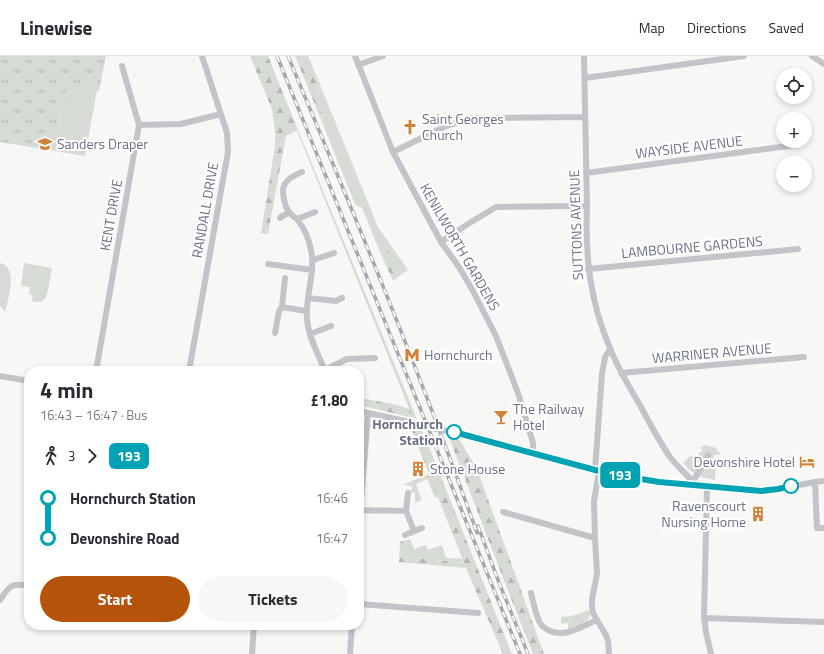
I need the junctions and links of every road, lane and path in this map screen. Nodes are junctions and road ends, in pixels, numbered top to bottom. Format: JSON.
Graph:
{"nodes":[{"id":1,"x":202,"y":56,"type":"edge"},
{"id":2,"x":355,"y":56,"type":"edge"},
{"id":3,"x":383,"y":56,"type":"edge"},
{"id":4,"x":584,"y":56,"type":"edge"},
{"id":5,"x":744,"y":56,"type":"edge"},
{"id":6,"x":812,"y":56,"type":"edge"},
{"id":7,"x":824,"y":64,"type":"edge"},
{"id":8,"x":358,"y":65,"type":"junction"},
{"id":9,"x":122,"y":66,"type":"dead end"},
{"id":10,"x":585,"y":78,"type":"junction"},
{"id":11,"x":221,"y":114,"type":"junction"},
{"id":12,"x":585,"y":117,"type":"junction"},
{"id":13,"x":139,"y":125,"type":"junction"},
{"id":14,"x":776,"y":148,"type":"edge"},
{"id":15,"x":393,"y":152,"type":"junction"},
{"id":16,"x":302,"y":172,"type":"dead end"},
{"id":17,"x":586,"y":173,"type":"junction"},
{"id":18,"x":587,"y":206,"type":"junction"},
{"id":19,"x":315,"y":212,"type":"dead end"},
{"id":20,"x":290,"y":213,"type":"junction"},
{"id":21,"x":280,"y":218,"type":"dead end"},
{"id":22,"x":296,"y":219,"type":"junction"},
{"id":23,"x":441,"y":242,"type":"junction"},
{"id":24,"x":798,"y":249,"type":"dead end"},
{"id":25,"x":334,"y":253,"type":"dead end"},
{"id":26,"x":313,"y":260,"type":"junction"},
{"id":27,"x":268,"y":264,"type":"dead end"},
{"id":28,"x":588,"y":269,"type":"junction"},
{"id":29,"x":312,"y":270,"type":"junction"},
{"id":30,"x":285,"y":278,"type":"dead end"},
{"id":31,"x":308,"y":298,"type":"junction"},
{"id":32,"x":342,"y":298,"type":"dead end"},
{"id":33,"x":282,"y":307,"type":"junction"},
{"id":34,"x":306,"y":311,"type":"junction"},
{"id":35,"x":331,"y":326,"type":"dead end"},
{"id":36,"x":275,"y":333,"type":"dead end"},
{"id":37,"x":310,"y":334,"type":"junction"},
{"id":38,"x":610,"y":349,"type":"junction"},
{"id":39,"x":804,"y":357,"type":"dead end"},
{"id":40,"x":375,"y":358,"type":"dead end"},
{"id":41,"x":97,"y":366,"type":"edge"},
{"id":42,"x":190,"y":366,"type":"edge"},
{"id":43,"x":323,"y":366,"type":"edge"},
{"id":44,"x":333,"y":366,"type":"edge"},
{"id":45,"x":621,"y":373,"type":"junction"},
{"id":46,"x":0,"y":376,"type":"edge"},
{"id":47,"x":24,"y":380,"type":"edge"},
{"id":48,"x":364,"y":412,"type":"edge"},
{"id":49,"x":368,"y":413,"type":"junction"},
{"id":50,"x":533,"y":453,"type":"junction"},
{"id":51,"x":708,"y":455,"type":"dead end"},
{"id":52,"x":364,"y":462,"type":"edge"},
{"id":53,"x":597,"y":471,"type":"junction"},
{"id":54,"x":824,"y":481,"type":"edge"},
{"id":55,"x":815,"y":482,"type":"junction"},
{"id":56,"x":693,"y":483,"type":"junction"},
{"id":57,"x":707,"y":486,"type":"junction"},
{"id":58,"x":408,"y":493,"type":"dead end"},
{"id":59,"x":364,"y":510,"type":"edge"},
{"id":60,"x":406,"y":511,"type":"junction"},
{"id":61,"x":502,"y":512,"type":"dead end"},
{"id":62,"x":422,"y":528,"type":"dead end"},
{"id":63,"x":824,"y":528,"type":"edge"},
{"id":64,"x":414,"y":531,"type":"junction"},
{"id":65,"x":405,"y":535,"type":"dead end"},
{"id":66,"x":595,"y":538,"type":"junction"},
{"id":67,"x":24,"y":585,"type":"edge"},
{"id":68,"x":531,"y":593,"type":"dead end"},
{"id":69,"x":0,"y":600,"type":"edge"},
{"id":70,"x":364,"y":604,"type":"edge"},
{"id":71,"x":478,"y":613,"type":"dead end"},
{"id":72,"x":704,"y":618,"type":"junction"},
{"id":73,"x":597,"y":620,"type":"junction"},
{"id":74,"x":824,"y":622,"type":"edge"},
{"id":75,"x":254,"y":630,"type":"edge"},
{"id":76,"x":352,"y":630,"type":"edge"},
{"id":77,"x":252,"y":654,"type":"edge"},
{"id":78,"x":350,"y":654,"type":"edge"},
{"id":79,"x":609,"y":654,"type":"edge"},
{"id":80,"x":711,"y":654,"type":"edge"}],
"edges":[{"from":1,"to":11,"type":"street","name":"RANDALL DRIVE"},
{"from":2,"to":8,"type":"street","name":"KENILWORTH GARDENS"},
{"from":3,"to":8,"type":"street"},
{"from":4,"to":10,"type":"street","name":"SUTTONS AVENUE"},
{"from":5,"to":10,"type":"street"},
{"from":6,"to":7,"type":"street"},
{"from":8,"to":15,"type":"street","name":"KENILWORTH GARDENS"},
{"from":9,"to":13,"type":"street","name":"KENT DRIVE"},
{"from":10,"to":12,"type":"street","name":"SUTTONS AVENUE"},
{"from":11,"to":13,"type":"street"},
{"from":11,"to":42,"type":"street","name":"RANDALL DRIVE"},
{"from":12,"to":15,"type":"street"},
{"from":12,"to":17,"type":"street","name":"SUTTONS AVENUE"},
{"from":13,"to":41,"type":"street","name":"KENT DRIVE"},
{"from":14,"to":17,"type":"street","name":"WAYSIDE AVENUE"},
{"from":15,"to":23,"type":"street","name":"KENILWORTH GARDENS"},
{"from":16,"to":20,"type":"street"},
{"from":17,"to":18,"type":"street","name":"SUTTONS AVENUE"},
{"from":18,"to":23,"type":"street"},
{"from":18,"to":28,"type":"street","name":"SUTTONS AVENUE"},
{"from":19,"to":22,"type":"street"},
{"from":20,"to":21,"type":"street"},
{"from":20,"to":22,"type":"street"},
{"from":22,"to":26,"type":"street"},
{"from":23,"to":50,"type":"street","name":"KENILWORTH GARDENS"},
{"from":24,"to":28,"type":"street","name":"LAMBOURNE GARDENS"},
{"from":25,"to":26,"type":"street"},
{"from":26,"to":29,"type":"street"},
{"from":27,"to":29,"type":"street"},
{"from":28,"to":38,"type":"street","name":"SUTTONS AVENUE"},
{"from":29,"to":31,"type":"street"},
{"from":30,"to":33,"type":"street"},
{"from":31,"to":32,"type":"street"},
{"from":31,"to":34,"type":"street"},
{"from":33,"to":34,"type":"street"},
{"from":33,"to":36,"type":"street"},
{"from":34,"to":37,"type":"street"},
{"from":35,"to":37,"type":"street"},
{"from":37,"to":43,"type":"street"},
{"from":38,"to":45,"type":"street","name":"SUTTONS AVENUE"},
{"from":38,"to":53,"type":"street"},
{"from":39,"to":45,"type":"street","name":"WARRINER AVENUE"},
{"from":40,"to":44,"type":"street"},
{"from":45,"to":56,"type":"street","name":"SUTTONS AVENUE"},
{"from":46,"to":47,"type":"street"},
{"from":48,"to":49,"type":"street"},
{"from":49,"to":50,"type":"street","bridge":true},
{"from":49,"to":52,"type":"street"},
{"from":50,"to":53,"type":"street"},
{"from":51,"to":56,"type":"street"},
{"from":53,"to":56,"type":"street"},
{"from":53,"to":66,"type":"street"},
{"from":54,"to":55,"type":"street"},
{"from":55,"to":57,"type":"street"},
{"from":55,"to":63,"type":"street"},
{"from":56,"to":57,"type":"street"},
{"from":57,"to":72,"type":"street"},
{"from":58,"to":60,"type":"street"},
{"from":59,"to":60,"type":"street"},
{"from":60,"to":64,"type":"street"},
{"from":61,"to":66,"type":"street"},
{"from":62,"to":64,"type":"street"},
{"from":64,"to":65,"type":"street"},
{"from":66,"to":73,"type":"street"},
{"from":67,"to":69,"type":"street"},
{"from":68,"to":73,"type":"street"},
{"from":70,"to":71,"type":"street"},
{"from":72,"to":74,"type":"street"},
{"from":72,"to":80,"type":"street"},
{"from":73,"to":79,"type":"street"},
{"from":75,"to":77,"type":"street"},
{"from":76,"to":78,"type":"street"}]}
